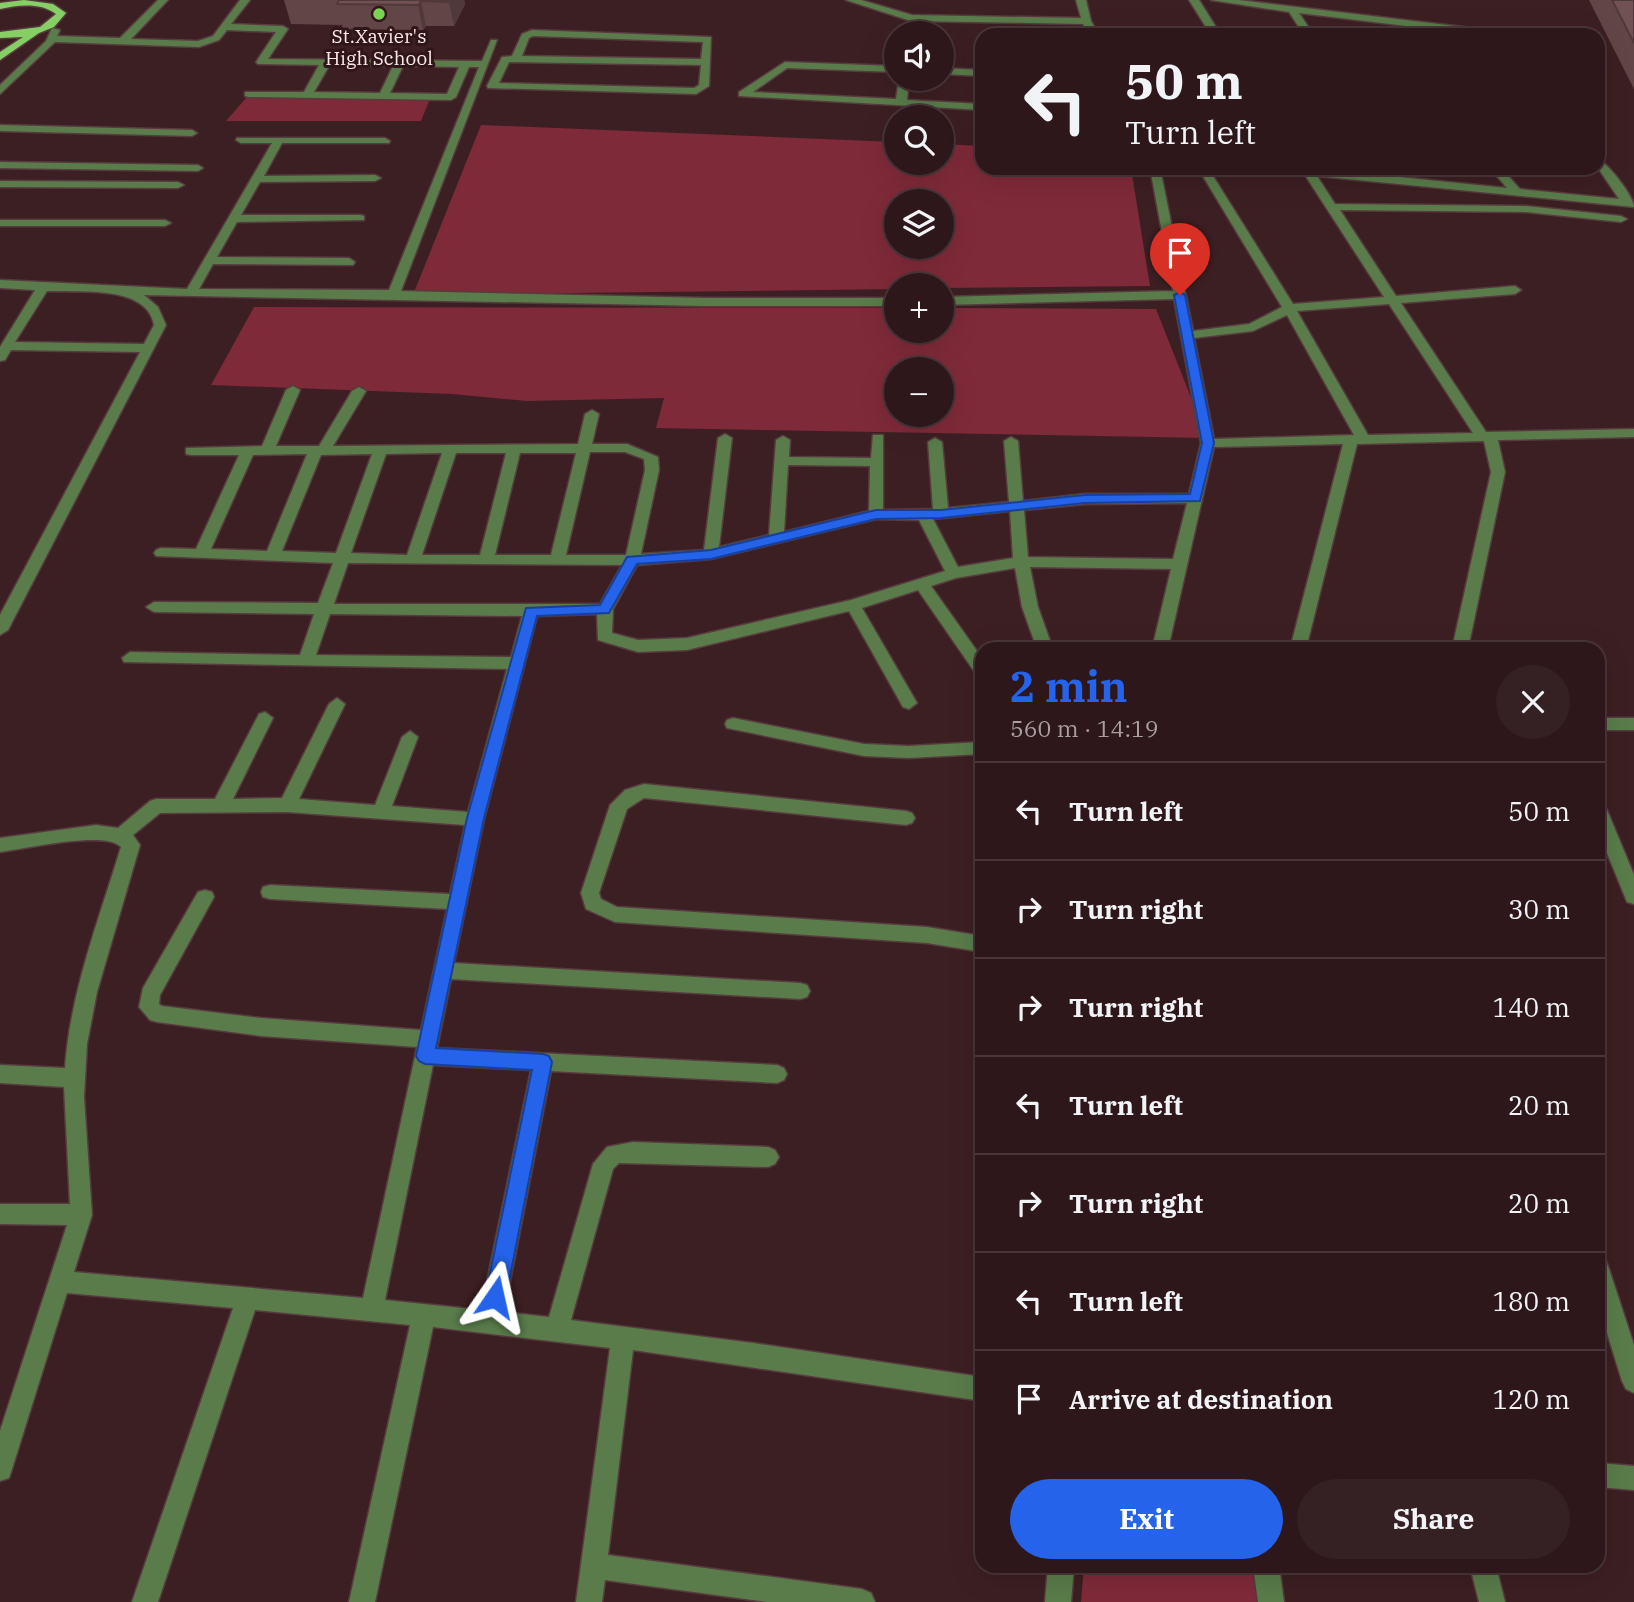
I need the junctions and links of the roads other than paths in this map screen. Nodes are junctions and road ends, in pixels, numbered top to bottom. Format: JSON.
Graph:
{"nodes":[{"id":1,"x":69,"y":0,"type":"edge"},
{"id":2,"x":163,"y":0,"type":"edge"},
{"id":3,"x":245,"y":0,"type":"edge"},
{"id":4,"x":851,"y":0,"type":"edge"},
{"id":5,"x":1082,"y":0,"type":"edge"},
{"id":6,"x":1194,"y":0,"type":"edge"},
{"id":7,"x":1216,"y":0,"type":"edge"},
{"id":8,"x":1320,"y":0,"type":"edge"},
{"id":9,"x":30,"y":1,"type":"edge"},
{"id":10,"x":1257,"y":3,"type":"edge"},
{"id":11,"x":1,"y":6,"type":"edge"},
{"id":12,"x":1292,"y":9,"type":"junction"},
{"id":13,"x":61,"y":13,"type":"junction"},
{"id":14,"x":1319,"y":13,"type":"junction"},
{"id":15,"x":1364,"y":18,"type":"junction"},
{"id":16,"x":1086,"y":21,"type":"junction"},
{"id":17,"x":54,"y":23,"type":"junction"},
{"id":18,"x":225,"y":27,"type":"junction"},
{"id":19,"x":1090,"y":28,"type":"edge"},
{"id":20,"x":1212,"y":28,"type":"edge"},
{"id":21,"x":1304,"y":28,"type":"edge"},
{"id":22,"x":1373,"y":28,"type":"edge"},
{"id":23,"x":1447,"y":28,"type":"edge"},
{"id":24,"x":39,"y":29,"type":"junction"},
{"id":25,"x":0,"y":35,"type":"edge"},
{"id":26,"x":52,"y":39,"type":"junction"},
{"id":27,"x":494,"y":42,"type":"dead end"},
{"id":28,"x":121,"y":43,"type":"junction"},
{"id":29,"x":0,"y":57,"type":"edge"},
{"id":30,"x":511,"y":59,"type":"junction"},
{"id":31,"x":486,"y":61,"type":"junction"},
{"id":32,"x":270,"y":62,"type":"junction"},
{"id":33,"x":706,"y":62,"type":"junction"},
{"id":34,"x":325,"y":63,"type":"junction"},
{"id":35,"x":400,"y":63,"type":"junction"},
{"id":36,"x":465,"y":64,"type":"junction"},
{"id":37,"x":884,"y":69,"type":"edge"},
{"id":38,"x":954,"y":72,"type":"edge"},
{"id":39,"x":263,"y":73,"type":"dead end"},
{"id":40,"x":975,"y":73,"type":"edge"},
{"id":41,"x":256,"y":83,"type":"dead end"},
{"id":42,"x":0,"y":91,"type":"edge"},
{"id":43,"x":902,"y":91,"type":"edge"},
{"id":44,"x":307,"y":95,"type":"junction"},
{"id":45,"x":383,"y":96,"type":"junction"},
{"id":46,"x":901,"y":103,"type":"junction"},
{"id":47,"x":975,"y":107,"type":"edge"},
{"id":48,"x":1,"y":121,"type":"edge"},
{"id":49,"x":191,"y":133,"type":"dead end"},
{"id":50,"x":241,"y":140,"type":"dead end"},
{"id":51,"x":279,"y":140,"type":"junction"},
{"id":52,"x":385,"y":141,"type":"dead end"},
{"id":53,"x":0,"y":165,"type":"edge"},
{"id":54,"x":198,"y":168,"type":"dead end"},
{"id":55,"x":1605,"y":170,"type":"edge"},
{"id":56,"x":1155,"y":175,"type":"edge"},
{"id":57,"x":1207,"y":175,"type":"edge"},
{"id":58,"x":1311,"y":175,"type":"edge"},
{"id":59,"x":1349,"y":175,"type":"edge"},
{"id":60,"x":1409,"y":175,"type":"edge"},
{"id":61,"x":1501,"y":175,"type":"edge"},
{"id":62,"x":375,"y":178,"type":"dead end"},
{"id":63,"x":257,"y":179,"type":"junction"},
{"id":64,"x":1414,"y":183,"type":"junction"},
{"id":65,"x":0,"y":184,"type":"edge"},
{"id":66,"x":178,"y":185,"type":"dead end"},
{"id":67,"x":1517,"y":193,"type":"junction"},
{"id":68,"x":1631,"y":204,"type":"edge"},
{"id":69,"x":1332,"y":207,"type":"junction"},
{"id":70,"x":360,"y":218,"type":"dead end"},
{"id":71,"x":233,"y":219,"type":"junction"},
{"id":72,"x":1621,"y":219,"type":"dead end"},
{"id":73,"x":0,"y":222,"type":"edge"},
{"id":74,"x":165,"y":223,"type":"dead end"},
{"id":75,"x":209,"y":260,"type":"junction"},
{"id":76,"x":349,"y":262,"type":"dead end"},
{"id":77,"x":0,"y":284,"type":"edge"},
{"id":78,"x":43,"y":288,"type":"junction"},
{"id":79,"x":1515,"y":290,"type":"dead end"},
{"id":80,"x":130,"y":291,"type":"junction"},
{"id":81,"x":191,"y":292,"type":"junction"},
{"id":82,"x":394,"y":294,"type":"junction"},
{"id":83,"x":1180,"y":295,"type":"junction"},
{"id":84,"x":1394,"y":300,"type":"junction"},
{"id":85,"x":954,"y":301,"type":"edge"},
{"id":86,"x":884,"y":302,"type":"edge"},
{"id":87,"x":1289,"y":308,"type":"junction"},
{"id":88,"x":1187,"y":335,"type":"junction"},
{"id":89,"x":148,"y":348,"type":"junction"},
{"id":90,"x":3,"y":351,"type":"edge"},
{"id":91,"x":293,"y":390,"type":"dead end"},
{"id":92,"x":359,"y":391,"type":"dead end"},
{"id":93,"x":592,"y":414,"type":"dead end"},
{"id":94,"x":1634,"y":433,"type":"edge"},
{"id":95,"x":1486,"y":436,"type":"junction"},
{"id":96,"x":725,"y":438,"type":"dead end"},
{"id":97,"x":878,"y":438,"type":"dead end"},
{"id":98,"x":1357,"y":439,"type":"junction"},
{"id":99,"x":783,"y":440,"type":"dead end"},
{"id":100,"x":1011,"y":441,"type":"dead end"},
{"id":101,"x":935,"y":442,"type":"dead end"},
{"id":102,"x":1208,"y":443,"type":"junction"},
{"id":103,"x":380,"y":450,"type":"junction"},
{"id":104,"x":450,"y":450,"type":"junction"},
{"id":105,"x":514,"y":450,"type":"junction"},
{"id":106,"x":583,"y":450,"type":"junction"},
{"id":107,"x":191,"y":451,"type":"dead end"},
{"id":108,"x":248,"y":451,"type":"junction"},
{"id":109,"x":267,"y":451,"type":"junction"},
{"id":110,"x":319,"y":451,"type":"junction"},
{"id":111,"x":782,"y":461,"type":"junction"},
{"id":112,"x":877,"y":462,"type":"junction"},
{"id":113,"x":1195,"y":498,"type":"junction"},
{"id":114,"x":1018,"y":504,"type":"junction"},
{"id":115,"x":876,"y":514,"type":"junction"},
{"id":116,"x":941,"y":514,"type":"junction"},
{"id":117,"x":924,"y":515,"type":"junction"},
{"id":118,"x":776,"y":540,"type":"junction"},
{"id":119,"x":161,"y":552,"type":"dead end"},
{"id":120,"x":202,"y":553,"type":"junction"},
{"id":121,"x":711,"y":554,"type":"junction"},
{"id":122,"x":273,"y":555,"type":"junction"},
{"id":123,"x":343,"y":558,"type":"junction"},
{"id":124,"x":413,"y":560,"type":"junction"},
{"id":125,"x":486,"y":560,"type":"junction"},
{"id":126,"x":632,"y":560,"type":"junction"},
{"id":127,"x":557,"y":561,"type":"junction"},
{"id":128,"x":1021,"y":562,"type":"junction"},
{"id":129,"x":1180,"y":564,"type":"junction"},
{"id":130,"x":954,"y":573,"type":"junction"},
{"id":131,"x":922,"y":584,"type":"junction"},
{"id":132,"x":853,"y":605,"type":"junction"},
{"id":133,"x":154,"y":607,"type":"dead end"},
{"id":134,"x":325,"y":608,"type":"junction"},
{"id":135,"x":604,"y":609,"type":"junction"},
{"id":136,"x":531,"y":611,"type":"junction"},
{"id":137,"x":0,"y":630,"type":"edge"},
{"id":138,"x":1042,"y":642,"type":"edge"},
{"id":139,"x":1162,"y":642,"type":"edge"},
{"id":140,"x":1300,"y":642,"type":"edge"},
{"id":141,"x":1462,"y":642,"type":"edge"},
{"id":142,"x":130,"y":659,"type":"dead end"},
{"id":143,"x":306,"y":660,"type":"junction"},
{"id":144,"x":975,"y":660,"type":"edge"},
{"id":145,"x":516,"y":663,"type":"junction"},
{"id":146,"x":909,"y":703,"type":"dead end"},
{"id":147,"x":337,"y":704,"type":"dead end"},
{"id":148,"x":265,"y":718,"type":"dead end"},
{"id":149,"x":733,"y":724,"type":"dead end"},
{"id":150,"x":1605,"y":724,"type":"edge"},
{"id":151,"x":1634,"y":724,"type":"edge"},
{"id":152,"x":410,"y":737,"type":"dead end"},
{"id":153,"x":975,"y":748,"type":"edge"},
{"id":154,"x":221,"y":805,"type":"junction"},
{"id":155,"x":287,"y":805,"type":"junction"},
{"id":156,"x":382,"y":810,"type":"junction"},
{"id":157,"x":475,"y":818,"type":"junction"},
{"id":158,"x":906,"y":818,"type":"dead end"},
{"id":159,"x":1605,"y":827,"type":"edge"},
{"id":160,"x":121,"y":835,"type":"junction"},
{"id":161,"x":0,"y":845,"type":"edge"},
{"id":162,"x":270,"y":892,"type":"dead end"},
{"id":163,"x":205,"y":897,"type":"dead end"},
{"id":164,"x":1634,"y":897,"type":"edge"},
{"id":165,"x":458,"y":902,"type":"junction"},
{"id":166,"x":975,"y":943,"type":"edge"},
{"id":167,"x":443,"y":970,"type":"junction"},
{"id":168,"x":800,"y":991,"type":"dead end"},
{"id":169,"x":427,"y":1048,"type":"junction"},
{"id":170,"x":543,"y":1062,"type":"junction"},
{"id":171,"x":0,"y":1074,"type":"edge"},
{"id":172,"x":777,"y":1074,"type":"dead end"},
{"id":173,"x":75,"y":1078,"type":"junction"},
{"id":174,"x":768,"y":1157,"type":"dead end"},
{"id":175,"x":0,"y":1214,"type":"edge"},
{"id":176,"x":82,"y":1215,"type":"junction"},
{"id":177,"x":62,"y":1282,"type":"junction"},
{"id":178,"x":1605,"y":1291,"type":"edge"},
{"id":179,"x":248,"y":1297,"type":"junction"},
{"id":180,"x":372,"y":1308,"type":"junction"},
{"id":181,"x":424,"y":1315,"type":"junction"},
{"id":182,"x":490,"y":1323,"type":"junction"},
{"id":183,"x":556,"y":1330,"type":"junction"},
{"id":184,"x":623,"y":1338,"type":"junction"},
{"id":185,"x":1634,"y":1381,"type":"edge"},
{"id":186,"x":975,"y":1388,"type":"edge"},
{"id":187,"x":0,"y":1469,"type":"edge"},
{"id":188,"x":1605,"y":1476,"type":"edge"},
{"id":189,"x":1634,"y":1478,"type":"edge"},
{"id":190,"x":594,"y":1566,"type":"junction"},
{"id":191,"x":1060,"y":1573,"type":"edge"},
{"id":192,"x":1267,"y":1573,"type":"edge"},
{"id":193,"x":1485,"y":1573,"type":"edge"},
{"id":194,"x":145,"y":1602,"type":"edge"},
{"id":195,"x":362,"y":1602,"type":"edge"},
{"id":196,"x":589,"y":1602,"type":"edge"},
{"id":197,"x":862,"y":1602,"type":"edge"},
{"id":198,"x":1058,"y":1602,"type":"edge"},
{"id":199,"x":1271,"y":1602,"type":"edge"},
{"id":200,"x":1492,"y":1602,"type":"edge"}],
"edges":[{"from":1,"to":13,"type":"main road"},
{"from":2,"to":28,"type":"street"},
{"from":3,"to":18,"type":"street"},
{"from":4,"to":16,"type":"street"},
{"from":5,"to":16,"type":"street"},
{"from":6,"to":20,"type":"street"},
{"from":7,"to":10,"type":"street"},
{"from":8,"to":14,"type":"street"},
{"from":9,"to":11,"type":"main road"},
{"from":9,"to":13,"type":"main road"},
{"from":10,"to":12,"type":"street"},
{"from":12,"to":14,"type":"street"},
{"from":12,"to":21,"type":"street"},
{"from":13,"to":17,"type":"main road"},
{"from":14,"to":15,"type":"street"},
{"from":15,"to":22,"type":"street"},
{"from":15,"to":23,"type":"street"},
{"from":16,"to":19,"type":"street"},
{"from":17,"to":24,"type":"main road"},
{"from":17,"to":26,"type":"street"},
{"from":18,"to":28,"type":"street"},
{"from":18,"to":32,"type":"street"},
{"from":24,"to":25,"type":"main road"},
{"from":24,"to":29,"type":"main road"},
{"from":26,"to":28,"type":"street"},
{"from":26,"to":42,"type":"street"},
{"from":27,"to":31,"type":"street"},
{"from":30,"to":31,"type":"street"},
{"from":30,"to":33,"type":"street"},
{"from":30,"to":33,"type":"street"},
{"from":30,"to":33,"type":"street"},
{"from":31,"to":36,"type":"street"},
{"from":31,"to":82,"type":"street"},
{"from":32,"to":34,"type":"street"},
{"from":32,"to":39,"type":"street"},
{"from":34,"to":35,"type":"street"},
{"from":34,"to":44,"type":"street"},
{"from":35,"to":36,"type":"street"},
{"from":35,"to":45,"type":"street"},
{"from":36,"to":45,"type":"street"},
{"from":37,"to":46,"type":"street"},
{"from":38,"to":40,"type":"street"},
{"from":41,"to":44,"type":"street"},
{"from":43,"to":46,"type":"street"},
{"from":44,"to":45,"type":"street"},
{"from":46,"to":47,"type":"street"},
{"from":48,"to":49,"type":"street"},
{"from":50,"to":51,"type":"street"},
{"from":51,"to":52,"type":"street"},
{"from":51,"to":63,"type":"street"},
{"from":53,"to":54,"type":"street"},
{"from":55,"to":68,"type":"street"},
{"from":56,"to":83,"type":"street"},
{"from":57,"to":87,"type":"street"},
{"from":58,"to":69,"type":"street"},
{"from":59,"to":64,"type":"street"},
{"from":60,"to":64,"type":"street"},
{"from":61,"to":67,"type":"street"},
{"from":62,"to":63,"type":"street"},
{"from":63,"to":71,"type":"street"},
{"from":64,"to":67,"type":"street"},
{"from":65,"to":66,"type":"street"},
{"from":67,"to":68,"type":"street"},
{"from":69,"to":72,"type":"street"},
{"from":69,"to":84,"type":"street"},
{"from":70,"to":71,"type":"street"},
{"from":71,"to":75,"type":"street"},
{"from":73,"to":74,"type":"street"},
{"from":75,"to":76,"type":"street"},
{"from":75,"to":81,"type":"street"},
{"from":77,"to":78,"type":"street"},
{"from":78,"to":80,"type":"street"},
{"from":78,"to":90,"type":"street"},
{"from":79,"to":84,"type":"street"},
{"from":80,"to":81,"type":"street"},
{"from":80,"to":89,"type":"street"},
{"from":81,"to":82,"type":"street"},
{"from":82,"to":86,"type":"street"},
{"from":83,"to":85,"type":"street"},
{"from":83,"to":88,"type":"street"},
{"from":84,"to":87,"type":"street"},
{"from":84,"to":95,"type":"street"},
{"from":87,"to":88,"type":"street"},
{"from":87,"to":98,"type":"street"},
{"from":88,"to":102,"type":"street"},
{"from":89,"to":90,"type":"street"},
{"from":89,"to":137,"type":"street"},
{"from":91,"to":109,"type":"street"},
{"from":92,"to":110,"type":"street"},
{"from":93,"to":106,"type":"street"},
{"from":94,"to":95,"type":"street"},
{"from":95,"to":98,"type":"street"},
{"from":95,"to":141,"type":"street"},
{"from":96,"to":121,"type":"street"},
{"from":97,"to":112,"type":"street"},
{"from":98,"to":102,"type":"street"},
{"from":98,"to":140,"type":"street"},
{"from":99,"to":111,"type":"street"},
{"from":100,"to":114,"type":"street"},
{"from":101,"to":116,"type":"street"},
{"from":102,"to":113,"type":"street"},
{"from":103,"to":104,"type":"street"},
{"from":103,"to":110,"type":"street"},
{"from":103,"to":123,"type":"street"},
{"from":104,"to":105,"type":"street"},
{"from":104,"to":124,"type":"street"},
{"from":105,"to":106,"type":"street"},
{"from":105,"to":125,"type":"street"},
{"from":106,"to":126,"type":"street"},
{"from":106,"to":127,"type":"street"},
{"from":107,"to":108,"type":"street"},
{"from":108,"to":109,"type":"street"},
{"from":108,"to":120,"type":"street"},
{"from":109,"to":110,"type":"street"},
{"from":110,"to":122,"type":"street"},
{"from":111,"to":112,"type":"street"},
{"from":111,"to":118,"type":"street"},
{"from":112,"to":115,"type":"street"},
{"from":113,"to":114,"type":"street"},
{"from":113,"to":129,"type":"street"},
{"from":114,"to":116,"type":"street"},
{"from":114,"to":128,"type":"street"},
{"from":115,"to":117,"type":"street"},
{"from":115,"to":118,"type":"street"},
{"from":116,"to":117,"type":"street"},
{"from":117,"to":130,"type":"street"},
{"from":118,"to":121,"type":"street"},
{"from":119,"to":120,"type":"street"},
{"from":120,"to":122,"type":"street"},
{"from":121,"to":126,"type":"street"},
{"from":122,"to":123,"type":"street"},
{"from":123,"to":124,"type":"street"},
{"from":123,"to":134,"type":"street"},
{"from":124,"to":125,"type":"street"},
{"from":125,"to":127,"type":"street"},
{"from":126,"to":127,"type":"street"},
{"from":126,"to":135,"type":"street"},
{"from":128,"to":129,"type":"street"},
{"from":128,"to":130,"type":"street"},
{"from":128,"to":138,"type":"street"},
{"from":129,"to":139,"type":"street"},
{"from":130,"to":131,"type":"street"},
{"from":131,"to":132,"type":"street"},
{"from":131,"to":144,"type":"street"},
{"from":132,"to":135,"type":"street"},
{"from":132,"to":146,"type":"street"},
{"from":133,"to":134,"type":"street"},
{"from":134,"to":136,"type":"street"},
{"from":134,"to":143,"type":"street"},
{"from":135,"to":136,"type":"street"},
{"from":136,"to":145,"type":"street"},
{"from":142,"to":143,"type":"street"},
{"from":143,"to":145,"type":"street"},
{"from":145,"to":157,"type":"street"},
{"from":147,"to":155,"type":"street"},
{"from":148,"to":154,"type":"street"},
{"from":149,"to":153,"type":"street"},
{"from":150,"to":151,"type":"street"},
{"from":152,"to":156,"type":"street"},
{"from":154,"to":155,"type":"street"},
{"from":154,"to":160,"type":"street"},
{"from":155,"to":156,"type":"street"},
{"from":156,"to":157,"type":"street"},
{"from":157,"to":165,"type":"street"},
{"from":158,"to":166,"type":"street"},
{"from":159,"to":164,"type":"street"},
{"from":160,"to":161,"type":"street"},
{"from":160,"to":173,"type":"street"},
{"from":162,"to":165,"type":"street"},
{"from":163,"to":169,"type":"street"},
{"from":165,"to":167,"type":"street"},
{"from":167,"to":168,"type":"street"},
{"from":167,"to":169,"type":"street"},
{"from":169,"to":170,"type":"street"},
{"from":169,"to":180,"type":"street"},
{"from":170,"to":172,"type":"street"},
{"from":170,"to":182,"type":"street"},
{"from":171,"to":173,"type":"street"},
{"from":173,"to":176,"type":"street"},
{"from":174,"to":183,"type":"street"},
{"from":175,"to":176,"type":"street"},
{"from":176,"to":177,"type":"street"},
{"from":177,"to":179,"type":"street"},
{"from":177,"to":187,"type":"street"},
{"from":178,"to":185,"type":"street"},
{"from":179,"to":180,"type":"street"},
{"from":179,"to":194,"type":"street"},
{"from":180,"to":181,"type":"street"},
{"from":181,"to":182,"type":"street"},
{"from":181,"to":195,"type":"street"},
{"from":182,"to":183,"type":"street"},
{"from":183,"to":184,"type":"street"},
{"from":184,"to":186,"type":"street"},
{"from":184,"to":190,"type":"street"},
{"from":188,"to":189,"type":"street"},
{"from":190,"to":196,"type":"street"},
{"from":190,"to":197,"type":"street"},
{"from":191,"to":198,"type":"street"},
{"from":192,"to":199,"type":"street"},
{"from":193,"to":200,"type":"street"}]}
